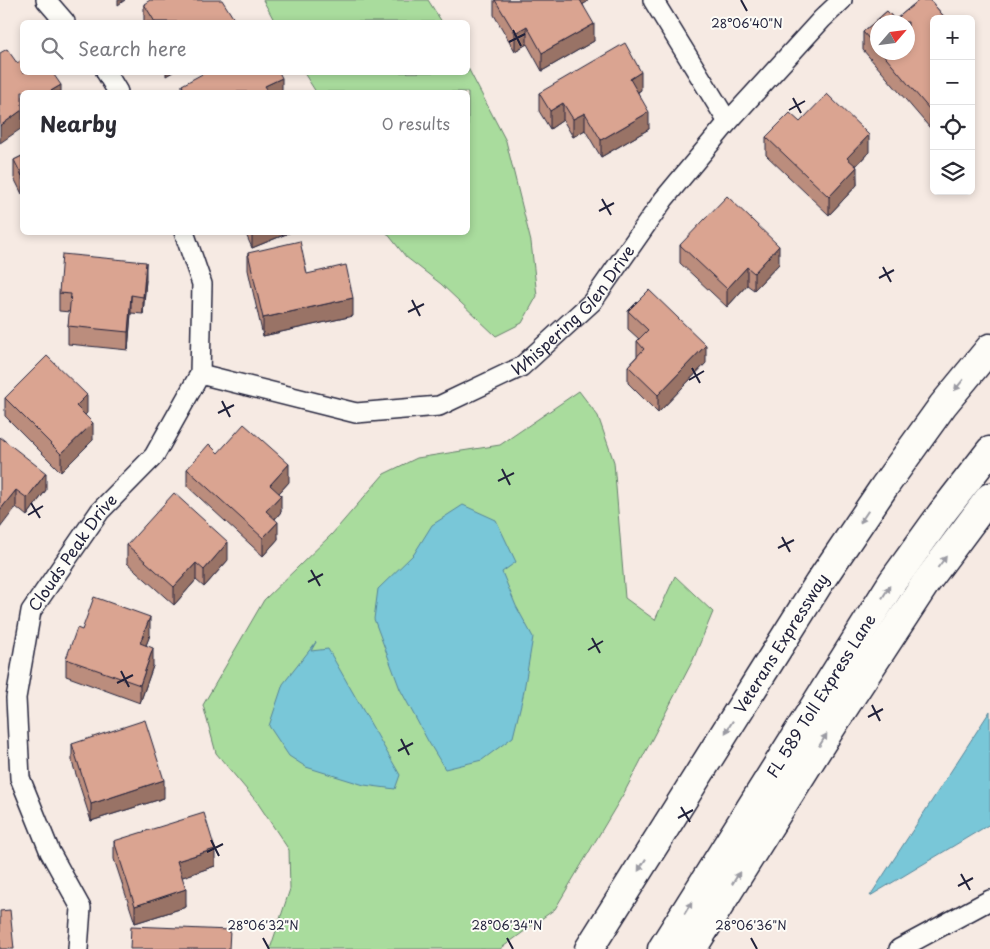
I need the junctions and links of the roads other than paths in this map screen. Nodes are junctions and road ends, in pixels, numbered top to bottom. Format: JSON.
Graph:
{"nodes":[{"id":1,"x":46,"y":0,"type":"edge"},
{"id":2,"x":653,"y":0,"type":"edge"},
{"id":3,"x":842,"y":0,"type":"edge"},
{"id":4,"x":63,"y":20,"type":"edge"},
{"id":5,"x":108,"y":75,"type":"edge"},
{"id":6,"x":117,"y":90,"type":"edge"},
{"id":7,"x":728,"y":122,"type":"junction"},
{"id":8,"x":185,"y":235,"type":"edge"},
{"id":9,"x":990,"y":348,"type":"edge"},
{"id":10,"x":200,"y":374,"type":"junction"},
{"id":11,"x":990,"y":452,"type":"edge"},
{"id":12,"x":990,"y":497,"type":"edge"},
{"id":13,"x":990,"y":900,"type":"edge"},
{"id":14,"x":78,"y":949,"type":"edge"},
{"id":15,"x":589,"y":949,"type":"edge"},
{"id":16,"x":662,"y":949,"type":"edge"},
{"id":17,"x":692,"y":949,"type":"edge"},
{"id":18,"x":899,"y":949,"type":"edge"}],
"edges":[{"from":1,"to":4,"type":"street"},
{"from":2,"to":7,"type":"street"},
{"from":3,"to":7,"type":"street","name":"Whispering Glen Drive"},
{"from":5,"to":6,"type":"street"},
{"from":7,"to":10,"type":"street","name":"Whispering Glen Drive"},
{"from":8,"to":10,"type":"street","name":"Clouds Peak Drive"},
{"from":9,"to":15,"type":"highway","name":"Veterans Expressway","one_way":true},
{"from":10,"to":14,"type":"street","name":"Clouds Peak Drive"},
{"from":16,"to":11,"type":"highway","name":"FL 589 Toll Express Lane","one_way":true},
{"from":17,"to":12,"type":"highway","one_way":true},
{"from":13,"to":18,"type":"street"}]}
